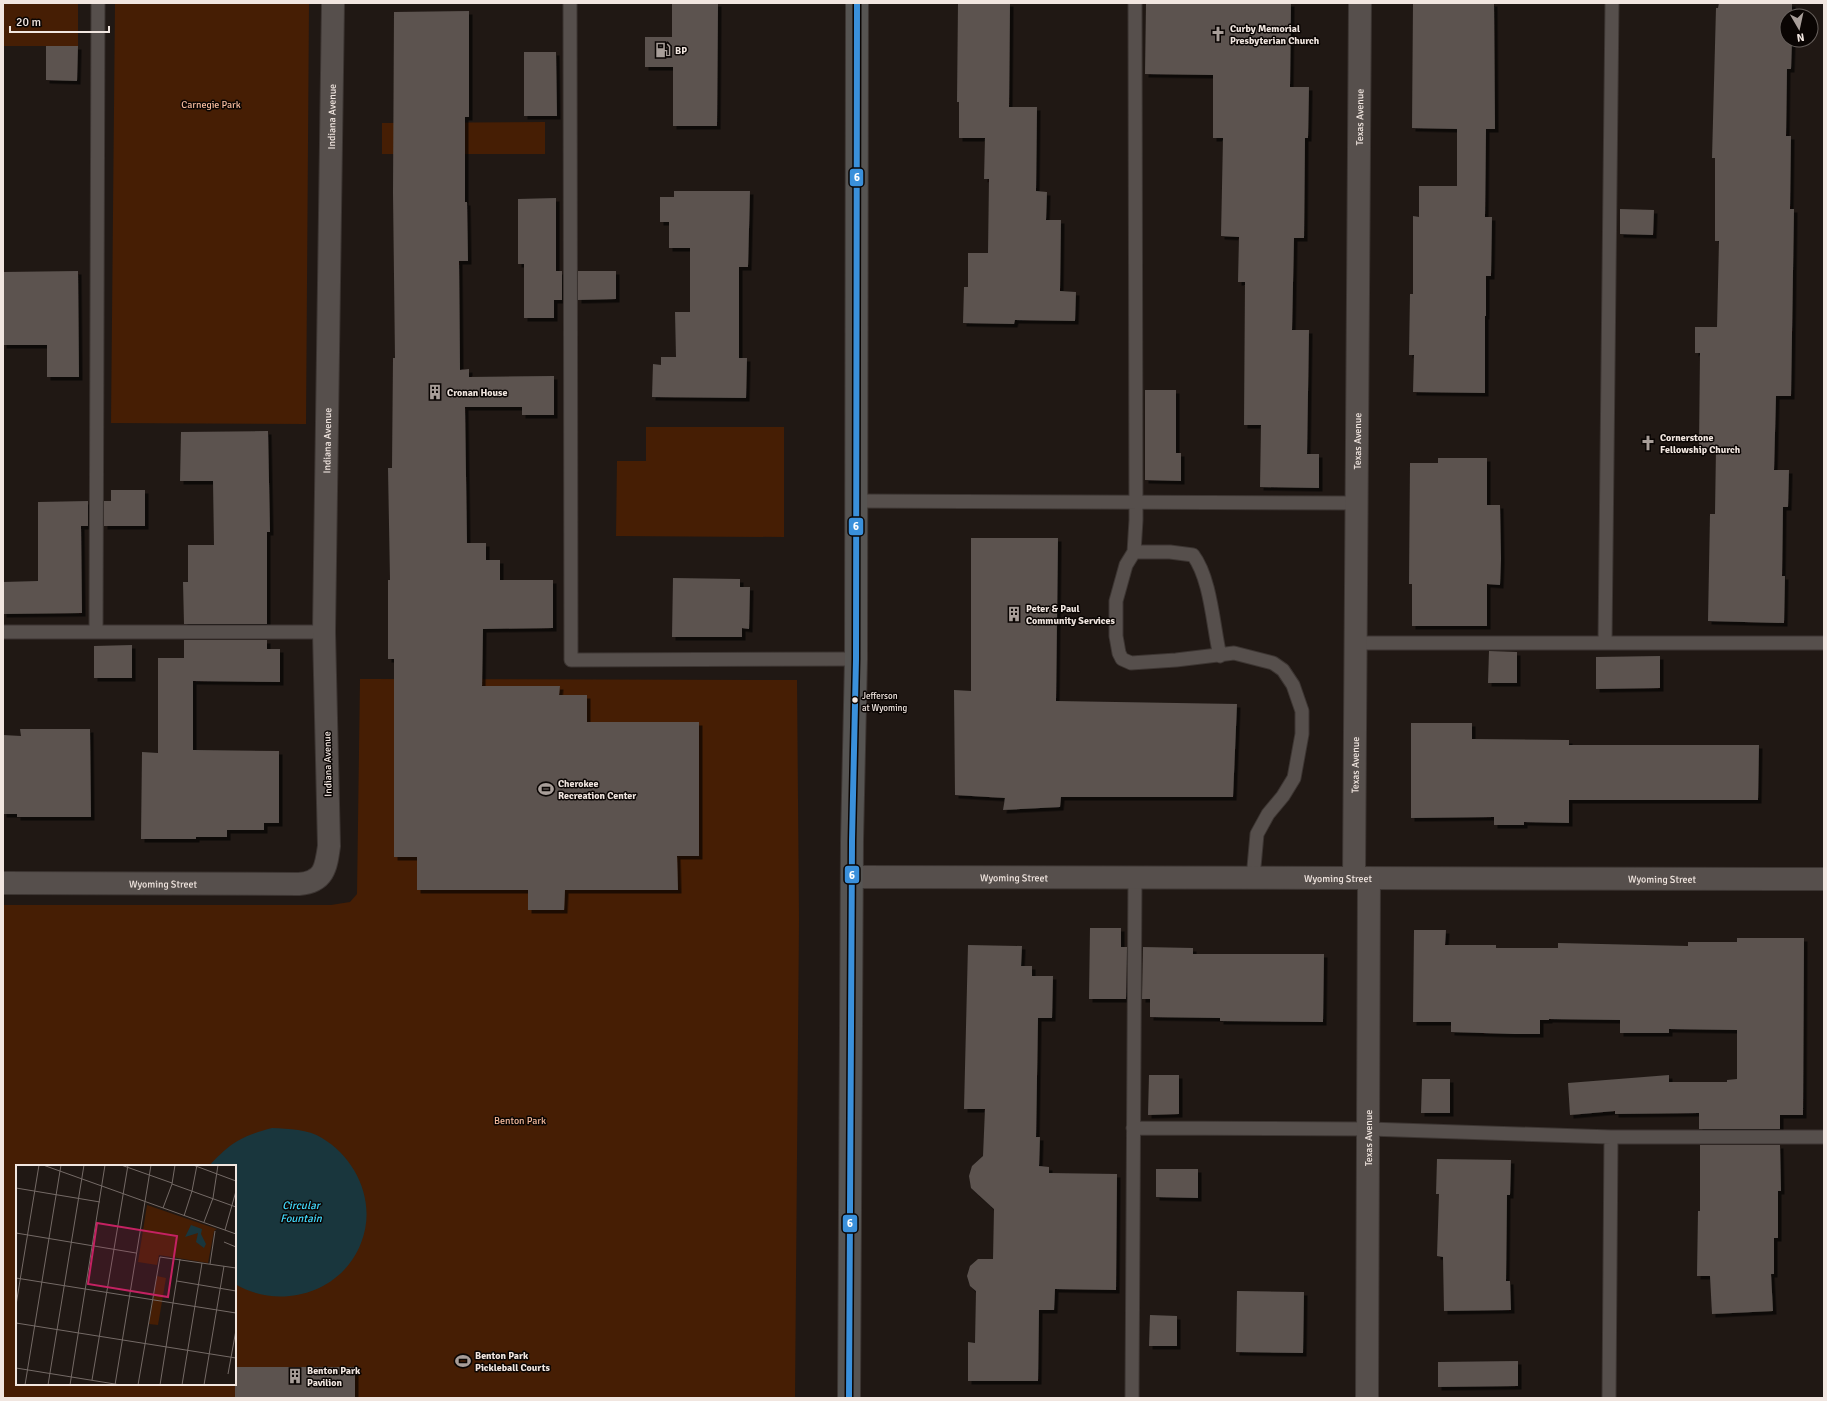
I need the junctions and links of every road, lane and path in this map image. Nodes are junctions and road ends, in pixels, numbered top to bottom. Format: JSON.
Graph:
{"nodes":[{"id":1,"x":98,"y":3,"type":"edge"},
{"id":2,"x":333,"y":3,"type":"edge"},
{"id":3,"x":570,"y":3,"type":"edge"},
{"id":4,"x":857,"y":3,"type":"edge"},
{"id":5,"x":1135,"y":3,"type":"edge"},
{"id":6,"x":1360,"y":3,"type":"edge"},
{"id":7,"x":1612,"y":3,"type":"edge"},
{"id":8,"x":856,"y":501,"type":"junction"},
{"id":9,"x":1136,"y":501,"type":"junction"},
{"id":10,"x":1357,"y":503,"type":"junction"},
{"id":11,"x":1134,"y":552,"type":"junction"},
{"id":12,"x":3,"y":632,"type":"edge"},
{"id":13,"x":96,"y":632,"type":"junction"},
{"id":14,"x":324,"y":632,"type":"junction"},
{"id":15,"x":1356,"y":642,"type":"junction"},
{"id":16,"x":1605,"y":643,"type":"junction"},
{"id":17,"x":1824,"y":643,"type":"edge"},
{"id":18,"x":1220,"y":656,"type":"junction"},
{"id":19,"x":856,"y":659,"type":"junction"},
{"id":20,"x":321,"y":876,"type":"joint"},
{"id":21,"x":852,"y":876,"type":"junction"},
{"id":22,"x":1135,"y":877,"type":"junction"},
{"id":23,"x":1253,"y":878,"type":"junction"},
{"id":24,"x":1362,"y":878,"type":"junction"},
{"id":25,"x":1824,"y":879,"type":"edge"},
{"id":26,"x":3,"y":883,"type":"edge"},
{"id":27,"x":1133,"y":1128,"type":"junction"},
{"id":28,"x":1369,"y":1129,"type":"junction"},
{"id":29,"x":1611,"y":1137,"type":"junction"},
{"id":30,"x":1824,"y":1137,"type":"edge"},
{"id":31,"x":849,"y":1398,"type":"edge"},
{"id":32,"x":1132,"y":1398,"type":"edge"},
{"id":33,"x":1367,"y":1398,"type":"edge"},
{"id":34,"x":1609,"y":1398,"type":"edge"}],
"edges":[{"from":1,"to":13,"type":"lane"},
{"from":2,"to":14,"type":"street","name":"Indiana Avenue"},
{"from":3,"to":19,"type":"lane"},
{"from":4,"to":8,"type":"main road"},
{"from":5,"to":9,"type":"lane"},
{"from":6,"to":10,"type":"street","name":"Texas Avenue"},
{"from":7,"to":16,"type":"lane"},
{"from":8,"to":9,"type":"lane"},
{"from":8,"to":19,"type":"main road"},
{"from":9,"to":10,"type":"lane"},
{"from":9,"to":11,"type":"lane"},
{"from":10,"to":15,"type":"street","name":"Texas Avenue"},
{"from":11,"to":18,"type":"lane"},
{"from":11,"to":18,"type":"lane"},
{"from":12,"to":13,"type":"lane"},
{"from":13,"to":14,"type":"lane"},
{"from":14,"to":20,"type":"street","name":"Indiana Avenue"},
{"from":15,"to":16,"type":"lane"},
{"from":15,"to":24,"type":"street","name":"Texas Avenue"},
{"from":16,"to":17,"type":"lane"},
{"from":18,"to":23,"type":"lane"},
{"from":19,"to":21,"type":"main road"},
{"from":20,"to":26,"type":"street","name":"Wyoming Street"},
{"from":21,"to":22,"type":"street","name":"Wyoming Street"},
{"from":21,"to":31,"type":"main road"},
{"from":22,"to":23,"type":"street","name":"Wyoming Street"},
{"from":22,"to":27,"type":"lane"},
{"from":23,"to":24,"type":"street","name":"Wyoming Street"},
{"from":24,"to":25,"type":"street","name":"Wyoming Street"},
{"from":24,"to":28,"type":"street","name":"Texas Avenue"},
{"from":27,"to":28,"type":"lane"},
{"from":27,"to":32,"type":"lane"},
{"from":28,"to":29,"type":"lane"},
{"from":28,"to":33,"type":"street","name":"Texas Avenue"},
{"from":29,"to":30,"type":"lane"},
{"from":29,"to":34,"type":"lane"}]}
